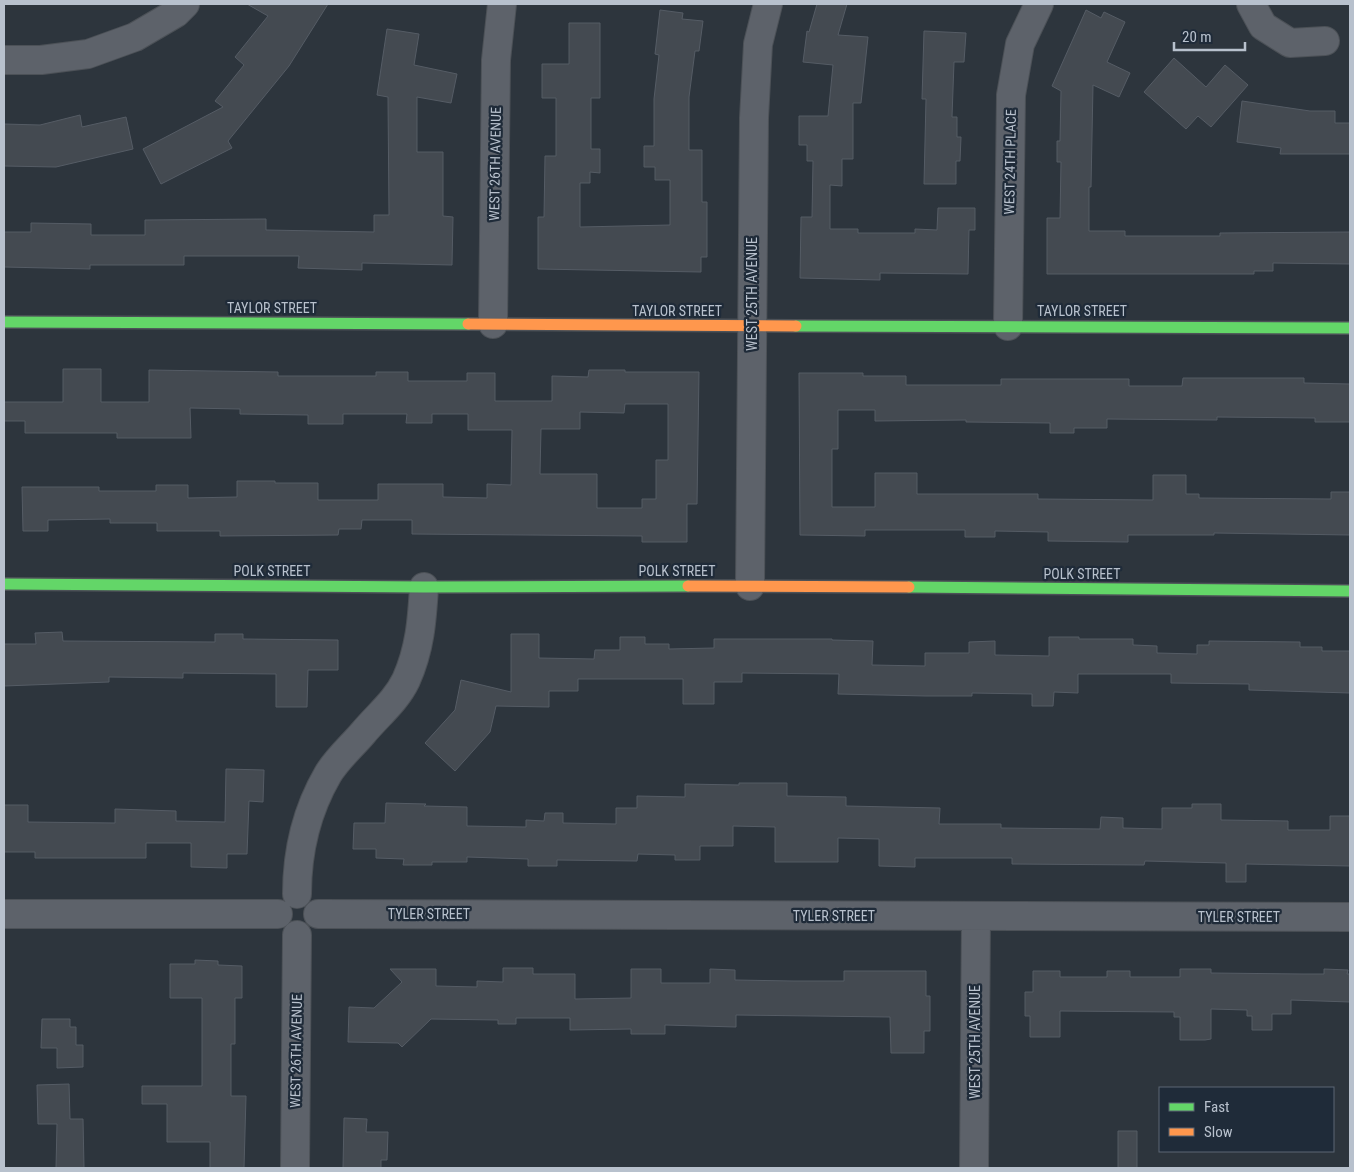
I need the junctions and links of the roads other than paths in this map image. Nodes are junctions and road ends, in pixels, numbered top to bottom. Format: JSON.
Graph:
{"nodes":[{"id":1,"x":185,"y":4,"type":"edge"},
{"id":2,"x":502,"y":4,"type":"edge"},
{"id":3,"x":768,"y":4,"type":"edge"},
{"id":4,"x":1039,"y":4,"type":"edge"},
{"id":5,"x":1251,"y":4,"type":"edge"},
{"id":6,"x":1325,"y":41,"type":"dead end"},
{"id":7,"x":4,"y":60,"type":"edge"},
{"id":8,"x":4,"y":322,"type":"edge"},
{"id":9,"x":493,"y":324,"type":"junction"},
{"id":10,"x":752,"y":326,"type":"junction"},
{"id":11,"x":1008,"y":326,"type":"junction"},
{"id":12,"x":1350,"y":328,"type":"edge"},
{"id":13,"x":4,"y":584,"type":"edge"},
{"id":14,"x":750,"y":586,"type":"junction"},
{"id":15,"x":424,"y":587,"type":"junction"},
{"id":16,"x":1350,"y":591,"type":"edge"},
{"id":17,"x":297,"y":894,"type":"junction"},
{"id":18,"x":4,"y":914,"type":"edge"},
{"id":19,"x":278,"y":914,"type":"junction"},
{"id":20,"x":318,"y":914,"type":"junction"},
{"id":21,"x":976,"y":916,"type":"junction"},
{"id":22,"x":1350,"y":917,"type":"edge"},
{"id":23,"x":297,"y":934,"type":"junction"},
{"id":24,"x":295,"y":1168,"type":"edge"},
{"id":25,"x":974,"y":1168,"type":"edge"}],
"edges":[{"from":1,"to":7,"type":"street"},
{"from":2,"to":9,"type":"street","name":"WEST 26TH AVENUE"},
{"from":3,"to":10,"type":"street","name":"WEST 25TH AVENUE"},
{"from":4,"to":11,"type":"street","name":"WEST 24TH PLACE"},
{"from":5,"to":6,"type":"street"},
{"from":8,"to":9,"type":"street","name":"TAYLOR STREET"},
{"from":9,"to":10,"type":"street","name":"TAYLOR STREET"},
{"from":10,"to":11,"type":"street","name":"TAYLOR STREET"},
{"from":10,"to":14,"type":"street","name":"WEST 25TH AVENUE"},
{"from":11,"to":12,"type":"street","name":"TAYLOR STREET"},
{"from":13,"to":15,"type":"street","name":"POLK STREET"},
{"from":14,"to":15,"type":"street","name":"POLK STREET"},
{"from":14,"to":16,"type":"street","name":"POLK STREET"},
{"from":15,"to":17,"type":"street"},
{"from":17,"to":19,"type":"street"},
{"from":17,"to":20,"type":"street"},
{"from":18,"to":19,"type":"street"},
{"from":19,"to":23,"type":"street"},
{"from":20,"to":21,"type":"street","name":"TYLER STREET"},
{"from":20,"to":23,"type":"street"},
{"from":21,"to":22,"type":"street","name":"TYLER STREET"},
{"from":21,"to":25,"type":"street","name":"WEST 25TH AVENUE"},
{"from":23,"to":24,"type":"street","name":"WEST 26TH AVENUE"}]}
